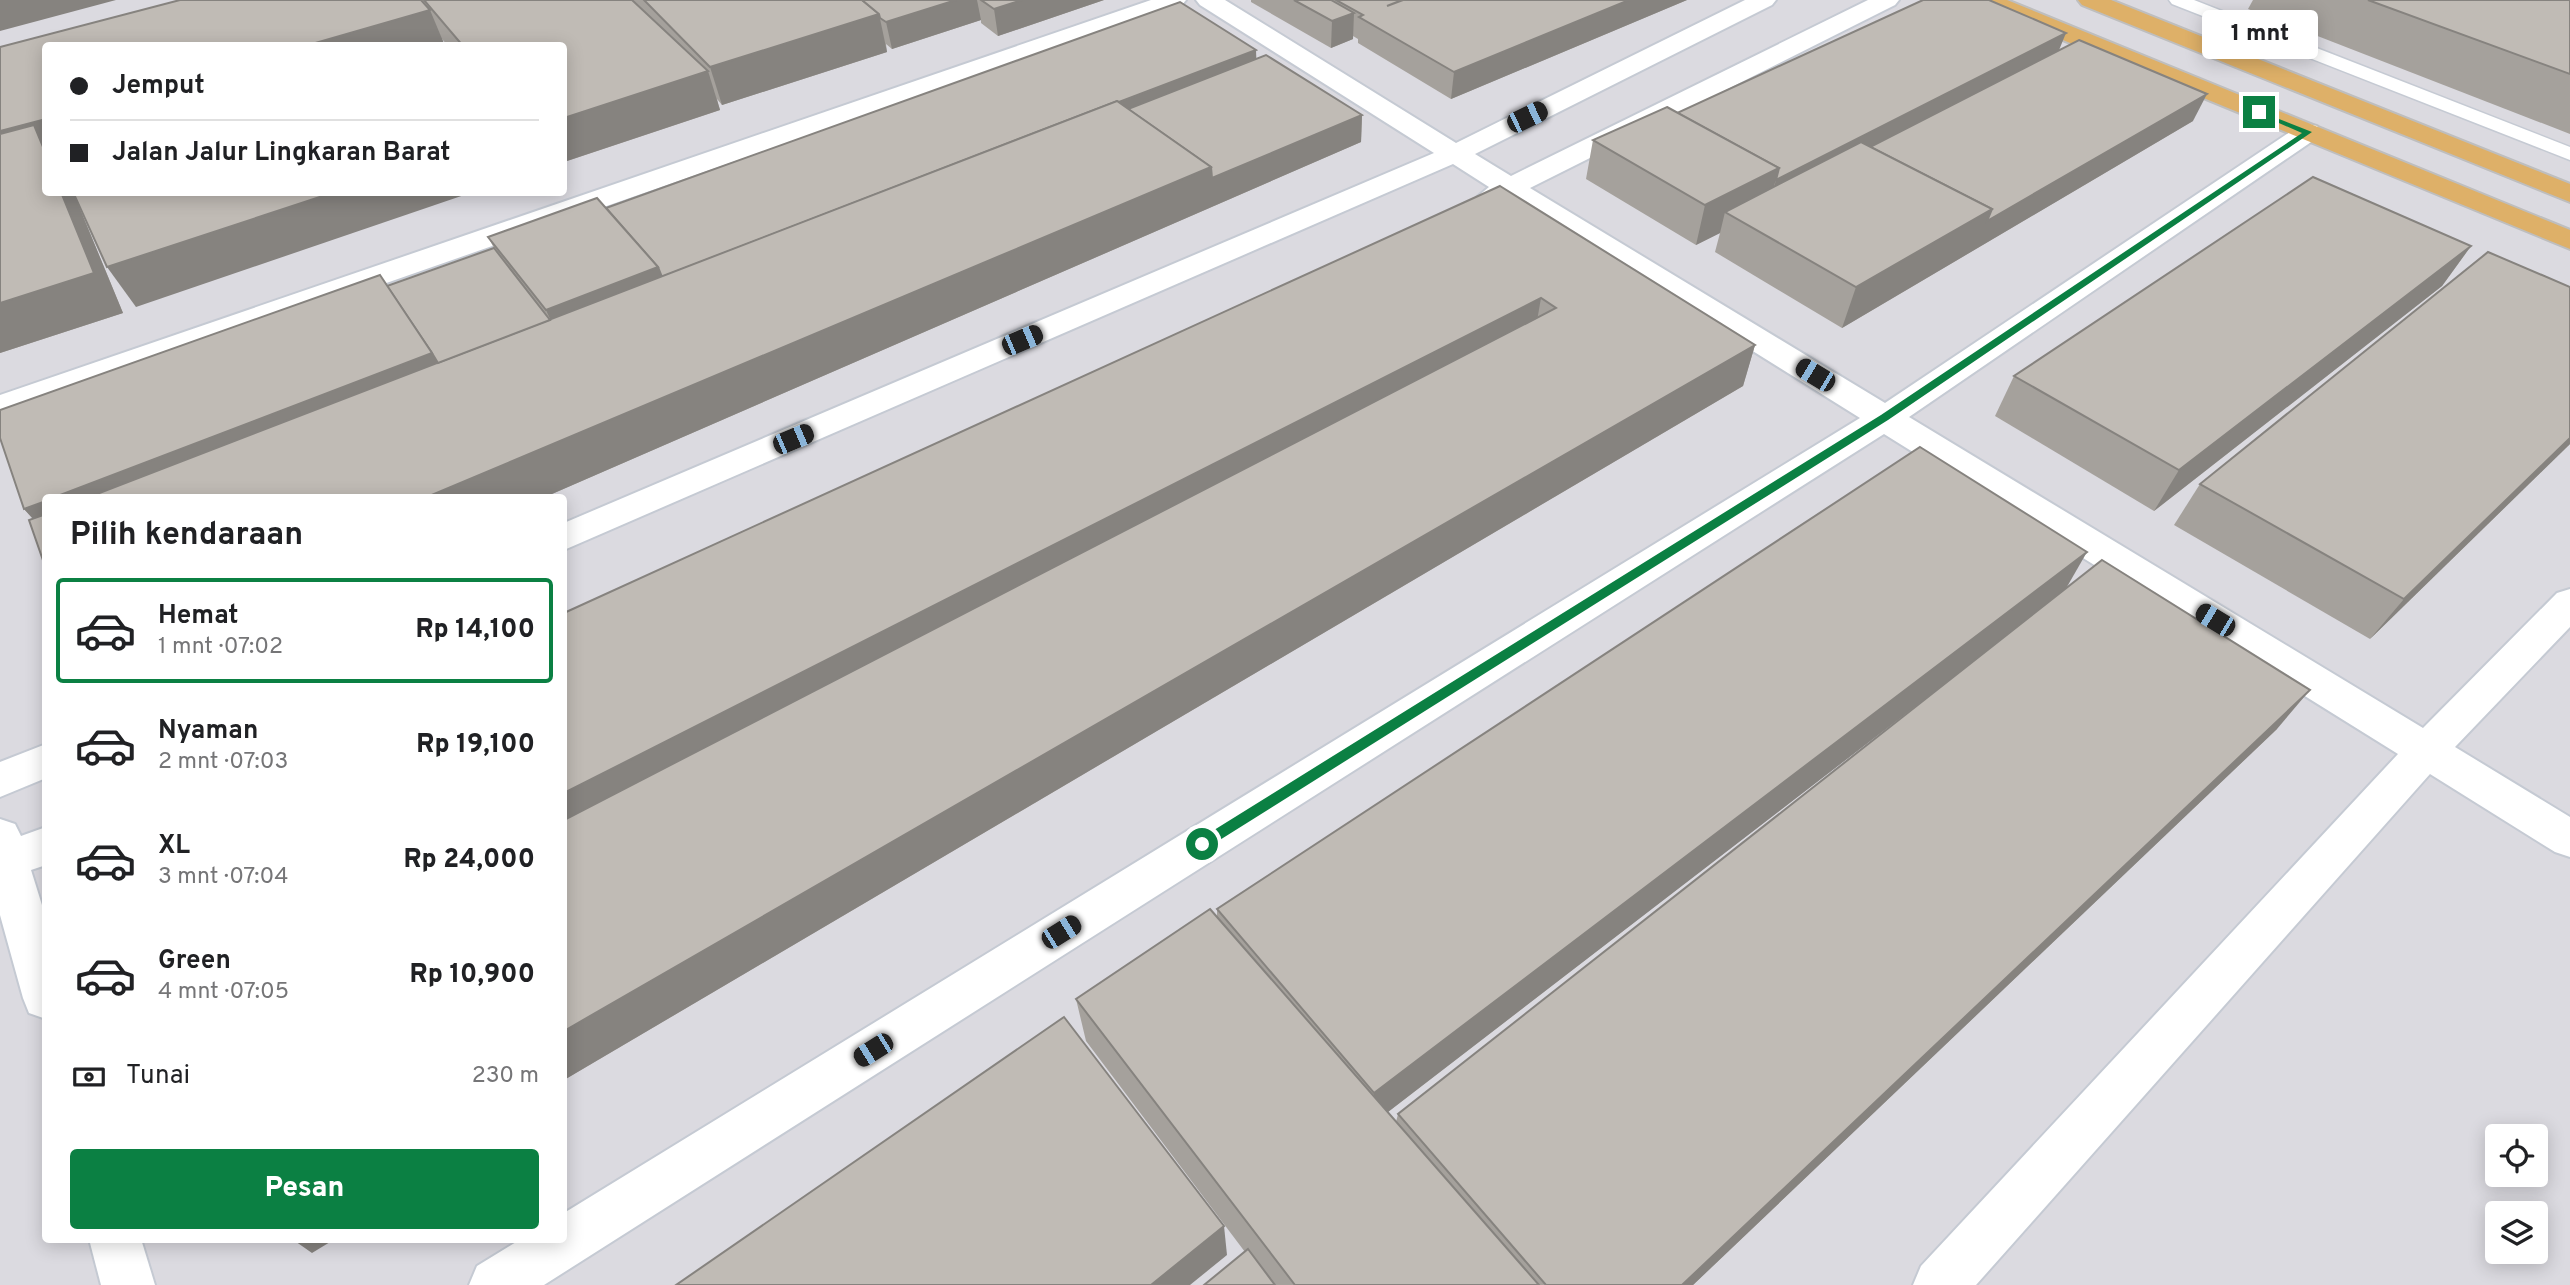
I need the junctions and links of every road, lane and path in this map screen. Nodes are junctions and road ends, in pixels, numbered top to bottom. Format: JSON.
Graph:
{"nodes":[{"id":1,"x":1174,"y":0,"type":"edge"},
{"id":2,"x":1208,"y":0,"type":"edge"},
{"id":3,"x":1764,"y":0,"type":"edge"},
{"id":4,"x":1887,"y":0,"type":"edge"},
{"id":5,"x":1986,"y":0,"type":"edge"},
{"id":6,"x":2090,"y":0,"type":"edge"},
{"id":7,"x":2184,"y":1,"type":"edge"},
{"id":8,"x":2308,"y":132,"type":"junction"},
{"id":9,"x":1454,"y":154,"type":"junction"},
{"id":10,"x":2570,"y":154,"type":"edge"},
{"id":11,"x":1510,"y":188,"type":"junction"},
{"id":12,"x":2570,"y":194,"type":"edge"},
{"id":13,"x":1460,"y":212,"type":"edge"},
{"id":14,"x":2570,"y":240,"type":"edge"},
{"id":15,"x":0,"y":407,"type":"edge"},
{"id":16,"x":1885,"y":418,"type":"junction"},
{"id":17,"x":567,"y":536,"type":"edge"},
{"id":18,"x":2570,"y":603,"type":"edge"},
{"id":19,"x":2427,"y":750,"type":"junction"},
{"id":20,"x":42,"y":762,"type":"edge"},
{"id":21,"x":0,"y":780,"type":"edge"},
{"id":22,"x":2570,"y":839,"type":"edge"},
{"id":23,"x":13,"y":852,"type":"edge"},
{"id":24,"x":42,"y":980,"type":"edge"},
{"id":25,"x":567,"y":1241,"type":"edge"},
{"id":26,"x":116,"y":1243,"type":"edge"},
{"id":27,"x":563,"y":1243,"type":"edge"},
{"id":28,"x":128,"y":1285,"type":"edge"},
{"id":29,"x":496,"y":1285,"type":"edge"},
{"id":30,"x":1940,"y":1285,"type":"edge"}],
"edges":[{"from":1,"to":15,"type":"street"},
{"from":2,"to":9,"type":"street"},
{"from":3,"to":9,"type":"street"},
{"from":4,"to":11,"type":"street"},
{"from":5,"to":8,"type":"main road"},
{"from":6,"to":12,"type":"main road"},
{"from":7,"to":10,"type":"lane"},
{"from":8,"to":14,"type":"main road"},
{"from":8,"to":16,"type":"street"},
{"from":9,"to":11,"type":"street"},
{"from":9,"to":17,"type":"street"},
{"from":11,"to":13,"type":"street"},
{"from":11,"to":16,"type":"street"},
{"from":16,"to":19,"type":"street"},
{"from":16,"to":25,"type":"street"},
{"from":18,"to":19,"type":"street"},
{"from":19,"to":22,"type":"street"},
{"from":19,"to":30,"type":"street"},
{"from":20,"to":21,"type":"street"},
{"from":23,"to":24,"type":"street"},
{"from":26,"to":28,"type":"street"},
{"from":27,"to":29,"type":"street"}]}
